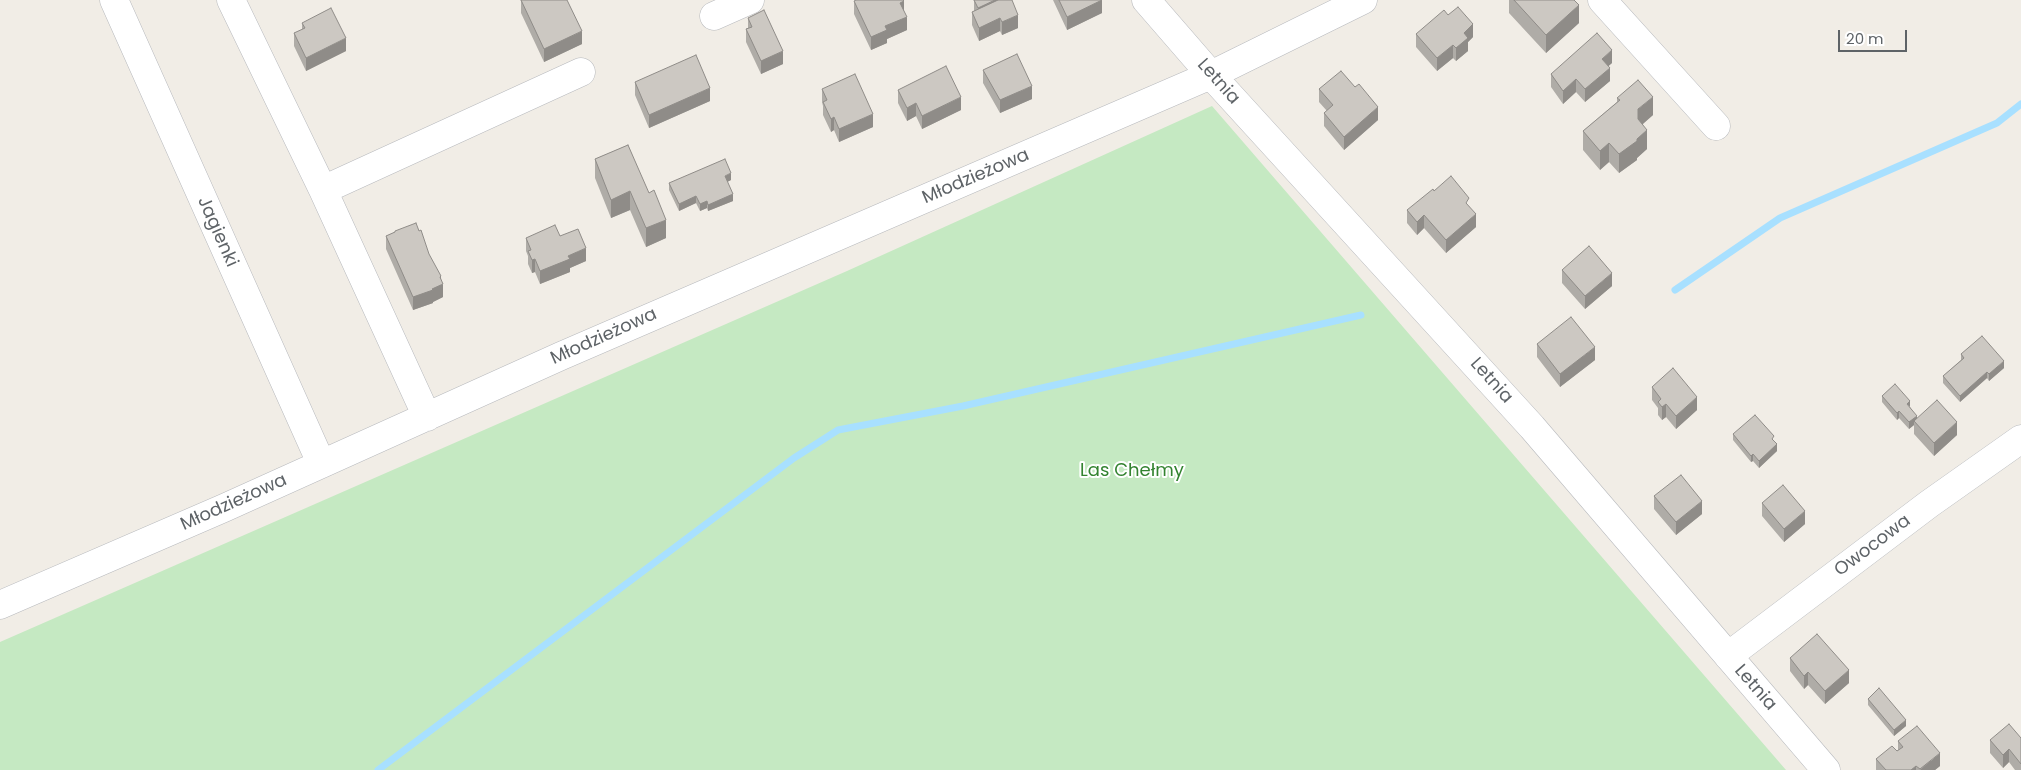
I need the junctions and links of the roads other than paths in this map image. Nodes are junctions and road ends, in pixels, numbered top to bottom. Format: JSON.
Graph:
{"nodes":[{"id":1,"x":114,"y":0,"type":"edge"},
{"id":2,"x":750,"y":0,"type":"edge"},
{"id":3,"x":1146,"y":0,"type":"edge"},
{"id":4,"x":1363,"y":0,"type":"edge"},
{"id":5,"x":1602,"y":0,"type":"edge"},
{"id":6,"x":234,"y":1,"type":"edge"},
{"id":7,"x":714,"y":16,"type":"dead end"},
{"id":8,"x":581,"y":72,"type":"dead end"},
{"id":9,"x":1211,"y":75,"type":"junction"},
{"id":10,"x":1716,"y":126,"type":"dead end"},
{"id":11,"x":323,"y":190,"type":"junction"},
{"id":12,"x":427,"y":417,"type":"junction"},
{"id":13,"x":2021,"y":439,"type":"edge"},
{"id":14,"x":321,"y":463,"type":"junction"},
{"id":15,"x":0,"y":605,"type":"edge"},
{"id":16,"x":1728,"y":656,"type":"junction"},
{"id":17,"x":1826,"y":770,"type":"edge"}],
"edges":[{"from":1,"to":14,"type":"street","name":"Jagienki"},
{"from":2,"to":7,"type":"street"},
{"from":3,"to":9,"type":"street","name":"Letnia"},
{"from":4,"to":9,"type":"street","name":"Młodzieżowa"},
{"from":5,"to":10,"type":"street"},
{"from":6,"to":11,"type":"street"},
{"from":8,"to":11,"type":"street"},
{"from":9,"to":12,"type":"street","name":"Młodzieżowa"},
{"from":9,"to":16,"type":"street","name":"Letnia"},
{"from":11,"to":12,"type":"street"},
{"from":12,"to":14,"type":"street","name":"Młodzieżowa"},
{"from":13,"to":16,"type":"street","name":"Owocowa"},
{"from":14,"to":15,"type":"street","name":"Młodzieżowa"},
{"from":16,"to":17,"type":"street","name":"Letnia"}]}
